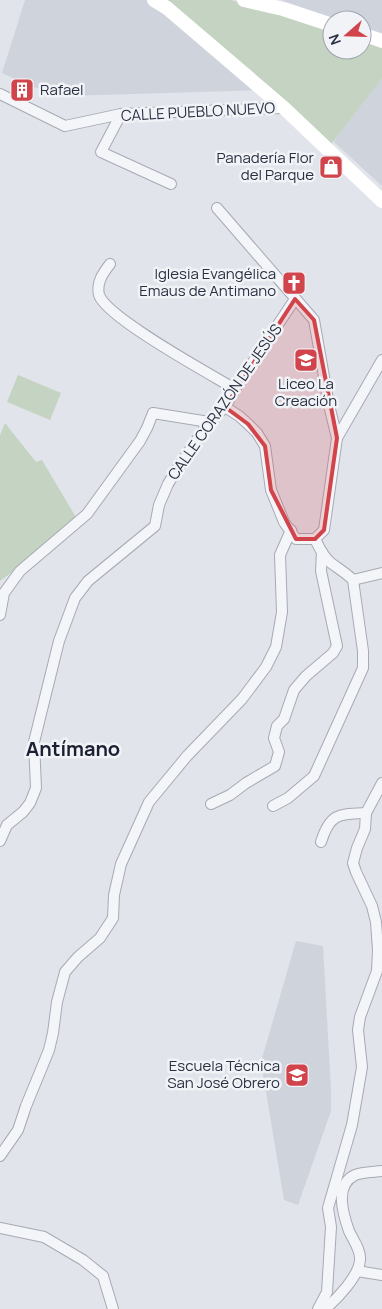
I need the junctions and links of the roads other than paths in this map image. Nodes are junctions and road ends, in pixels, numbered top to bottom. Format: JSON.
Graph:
{"nodes":[{"id":1,"x":154,"y":0,"type":"edge"},
{"id":2,"x":244,"y":0,"type":"edge"},
{"id":3,"x":166,"y":4,"type":"edge"},
{"id":4,"x":322,"y":22,"type":"edge"},
{"id":5,"x":0,"y":94,"type":"edge"},
{"id":6,"x":284,"y":108,"type":"junction"},
{"id":7,"x":121,"y":114,"type":"junction"},
{"id":8,"x":171,"y":184,"type":"dead end"},
{"id":9,"x":382,"y":201,"type":"edge"},
{"id":10,"x":217,"y":208,"type":"dead end"},
{"id":11,"x":110,"y":264,"type":"dead end"},
{"id":12,"x":295,"y":300,"type":"junction"},
{"id":13,"x":382,"y":360,"type":"edge"},
{"id":14,"x":235,"y":388,"type":"junction"},
{"id":15,"x":225,"y":407,"type":"junction"},
{"id":16,"x":209,"y":422,"type":"junction"},
{"id":17,"x":337,"y":438,"type":"junction"},
{"id":18,"x":291,"y":530,"type":"junction"},
{"id":19,"x":315,"y":538,"type":"junction"},
{"id":20,"x":322,"y":552,"type":"junction"},
{"id":21,"x":382,"y":572,"type":"edge"},
{"id":22,"x":353,"y":580,"type":"junction"},
{"id":23,"x":0,"y":615,"type":"edge"},
{"id":24,"x":382,"y":783,"type":"edge"},
{"id":25,"x":211,"y":804,"type":"dead end"},
{"id":26,"x":273,"y":806,"type":"dead end"},
{"id":27,"x":366,"y":813,"type":"junction"},
{"id":28,"x":0,"y":841,"type":"edge"},
{"id":29,"x":321,"y":842,"type":"dead end"},
{"id":30,"x":0,"y":1156,"type":"edge"},
{"id":31,"x":382,"y":1171,"type":"edge"},
{"id":32,"x":0,"y":1228,"type":"edge"},
{"id":33,"x":357,"y":1271,"type":"junction"},
{"id":34,"x":382,"y":1275,"type":"edge"},
{"id":35,"x":114,"y":1309,"type":"edge"},
{"id":36,"x":318,"y":1309,"type":"edge"},
{"id":37,"x":325,"y":1309,"type":"edge"}],
"edges":[{"from":1,"to":3,"type":"street"},
{"from":2,"to":4,"type":"street"},
{"from":3,"to":6,"type":"street"},
{"from":5,"to":7,"type":"street","name":"CALLE PUEBLO NUEVO"},
{"from":6,"to":7,"type":"street","name":"CALLE PUEBLO NUEVO"},
{"from":6,"to":9,"type":"street"},
{"from":7,"to":8,"type":"street"},
{"from":10,"to":12,"type":"street"},
{"from":11,"to":14,"type":"street"},
{"from":12,"to":14,"type":"street","name":"CALLE CORAZÓN DE JESÚS"},
{"from":12,"to":17,"type":"street"},
{"from":13,"to":17,"type":"street"},
{"from":14,"to":15,"type":"street","name":"CALLE CORAZÓN DE JESÚS"},
{"from":15,"to":16,"type":"street","name":"CALLE CORAZÓN DE JESÚS"},
{"from":15,"to":18,"type":"street"},
{"from":16,"to":23,"type":"street"},
{"from":16,"to":28,"type":"street","name":"CALLE CORAZÓN DE JESÚS"},
{"from":17,"to":19,"type":"street"},
{"from":18,"to":19,"type":"street"},
{"from":18,"to":30,"type":"street"},
{"from":19,"to":20,"type":"street"},
{"from":20,"to":22,"type":"street"},
{"from":20,"to":25,"type":"street"},
{"from":21,"to":22,"type":"street"},
{"from":22,"to":26,"type":"street"},
{"from":24,"to":27,"type":"street"},
{"from":27,"to":29,"type":"street"},
{"from":27,"to":36,"type":"street"},
{"from":31,"to":33,"type":"street"},
{"from":32,"to":35,"type":"street"},
{"from":33,"to":34,"type":"street"},
{"from":33,"to":37,"type":"street"}]}
